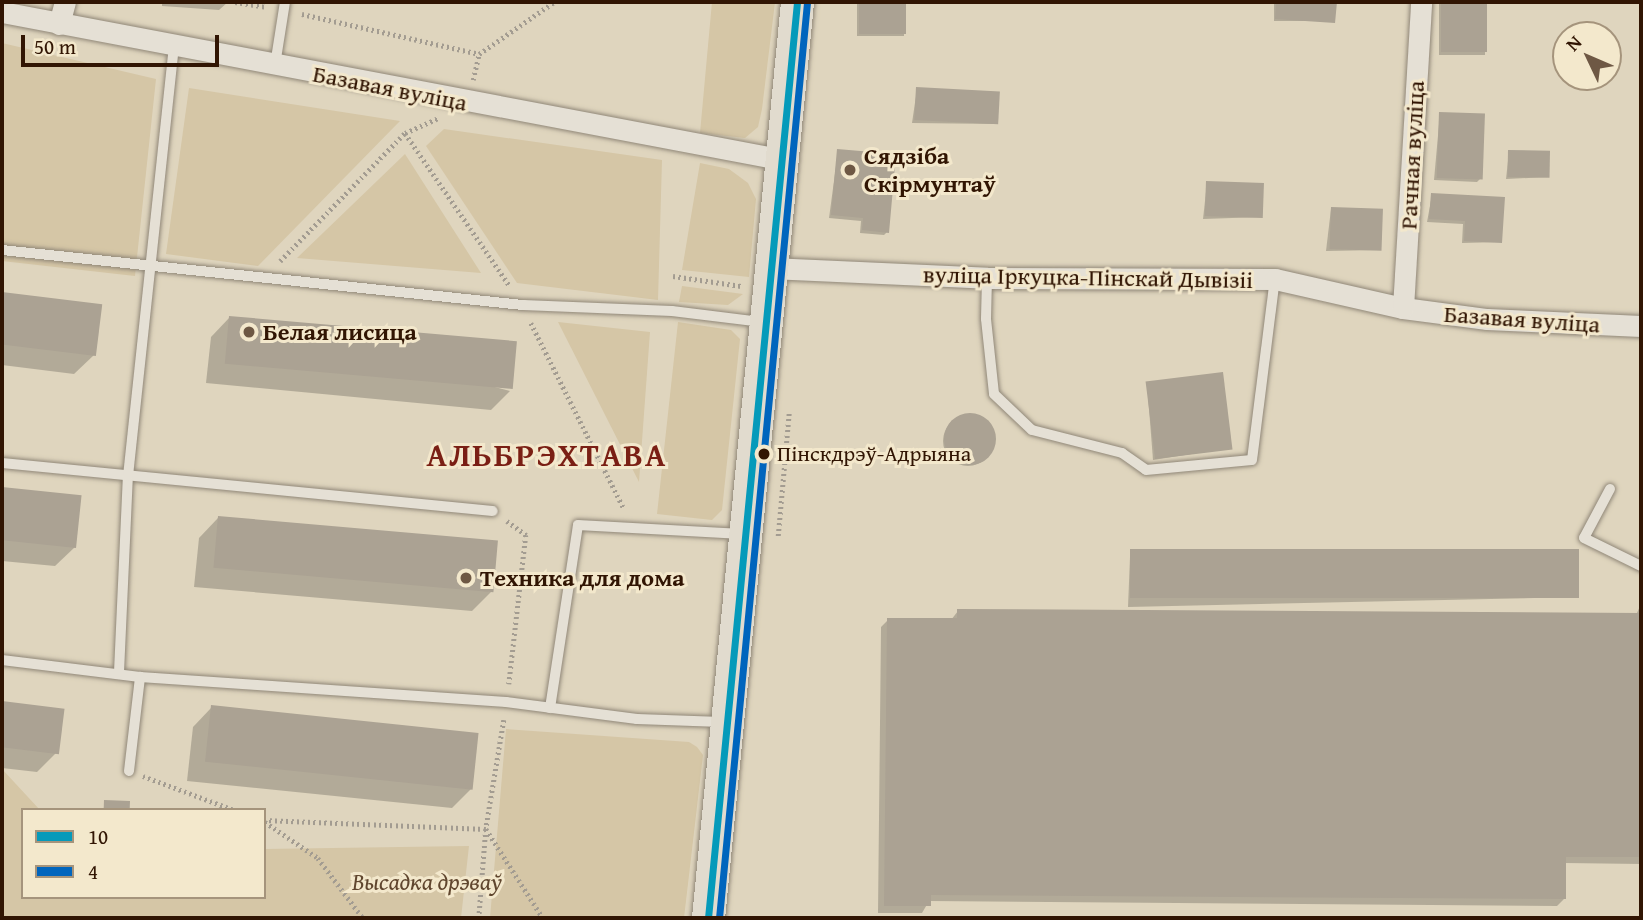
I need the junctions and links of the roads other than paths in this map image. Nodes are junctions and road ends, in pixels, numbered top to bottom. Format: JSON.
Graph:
{"nodes":[{"id":1,"x":65,"y":2,"type":"edge"},
{"id":2,"x":797,"y":2,"type":"edge"},
{"id":3,"x":1421,"y":2,"type":"edge"},
{"id":4,"x":284,"y":6,"type":"edge"},
{"id":5,"x":2,"y":12,"type":"edge"},
{"id":6,"x":59,"y":24,"type":"junction"},
{"id":7,"x":174,"y":46,"type":"junction"},
{"id":8,"x":275,"y":65,"type":"junction"},
{"id":9,"x":779,"y":159,"type":"junction"},
{"id":10,"x":2,"y":250,"type":"edge"},
{"id":11,"x":149,"y":267,"type":"junction"},
{"id":12,"x":759,"y":278,"type":"junction"},
{"id":13,"x":987,"y":278,"type":"junction"},
{"id":14,"x":1275,"y":279,"type":"junction"},
{"id":15,"x":1403,"y":308,"type":"junction"},
{"id":16,"x":764,"y":323,"type":"junction"},
{"id":17,"x":1641,"y":326,"type":"edge"},
{"id":18,"x":2,"y":463,"type":"edge"},
{"id":19,"x":128,"y":476,"type":"junction"},
{"id":20,"x":1610,"y":489,"type":"dead end"},
{"id":21,"x":493,"y":511,"type":"dead end"},
{"id":22,"x":742,"y":534,"type":"junction"},
{"id":23,"x":1641,"y":566,"type":"edge"},
{"id":24,"x":2,"y":660,"type":"edge"},
{"id":25,"x":119,"y":673,"type":"junction"},
{"id":26,"x":140,"y":677,"type":"junction"},
{"id":27,"x":550,"y":708,"type":"junction"},
{"id":28,"x":729,"y":722,"type":"junction"},
{"id":29,"x":129,"y":771,"type":"road end"},
{"id":30,"x":708,"y":918,"type":"edge"}],
"edges":[{"from":1,"to":6,"type":"street"},
{"from":2,"to":9,"type":"main road"},
{"from":3,"to":15,"type":"street","name":"Рачная вуліца"},
{"from":4,"to":8,"type":"lane"},
{"from":5,"to":6,"type":"street","name":"Базавая вуліца"},
{"from":6,"to":7,"type":"street","name":"Базавая вуліца"},
{"from":7,"to":8,"type":"street","name":"Базавая вуліца"},
{"from":7,"to":11,"type":"lane"},
{"from":8,"to":9,"type":"street","name":"Базавая вуліца"},
{"from":9,"to":12,"type":"main road"},
{"from":10,"to":11,"type":"lane"},
{"from":11,"to":16,"type":"lane"},
{"from":11,"to":19,"type":"lane"},
{"from":12,"to":13,"type":"street","name":"вуліца Іркуцка-Пінскай Дывізіі"},
{"from":12,"to":16,"type":"main road"},
{"from":13,"to":14,"type":"street","name":"вуліца Іркуцка-Пінскай Дывізіі"},
{"from":13,"to":14,"type":"lane"},
{"from":14,"to":15,"type":"street","name":"вуліца Іркуцка-Пінскай Дывізіі"},
{"from":15,"to":17,"type":"street","name":"Базавая вуліца"},
{"from":16,"to":22,"type":"main road"},
{"from":18,"to":19,"type":"lane"},
{"from":19,"to":21,"type":"lane"},
{"from":19,"to":25,"type":"lane"},
{"from":20,"to":23,"type":"lane"},
{"from":22,"to":27,"type":"lane"},
{"from":22,"to":28,"type":"main road"},
{"from":24,"to":25,"type":"lane"},
{"from":25,"to":26,"type":"lane"},
{"from":26,"to":27,"type":"lane"},
{"from":26,"to":29,"type":"lane"},
{"from":27,"to":28,"type":"lane"},
{"from":28,"to":30,"type":"main road"}]}
